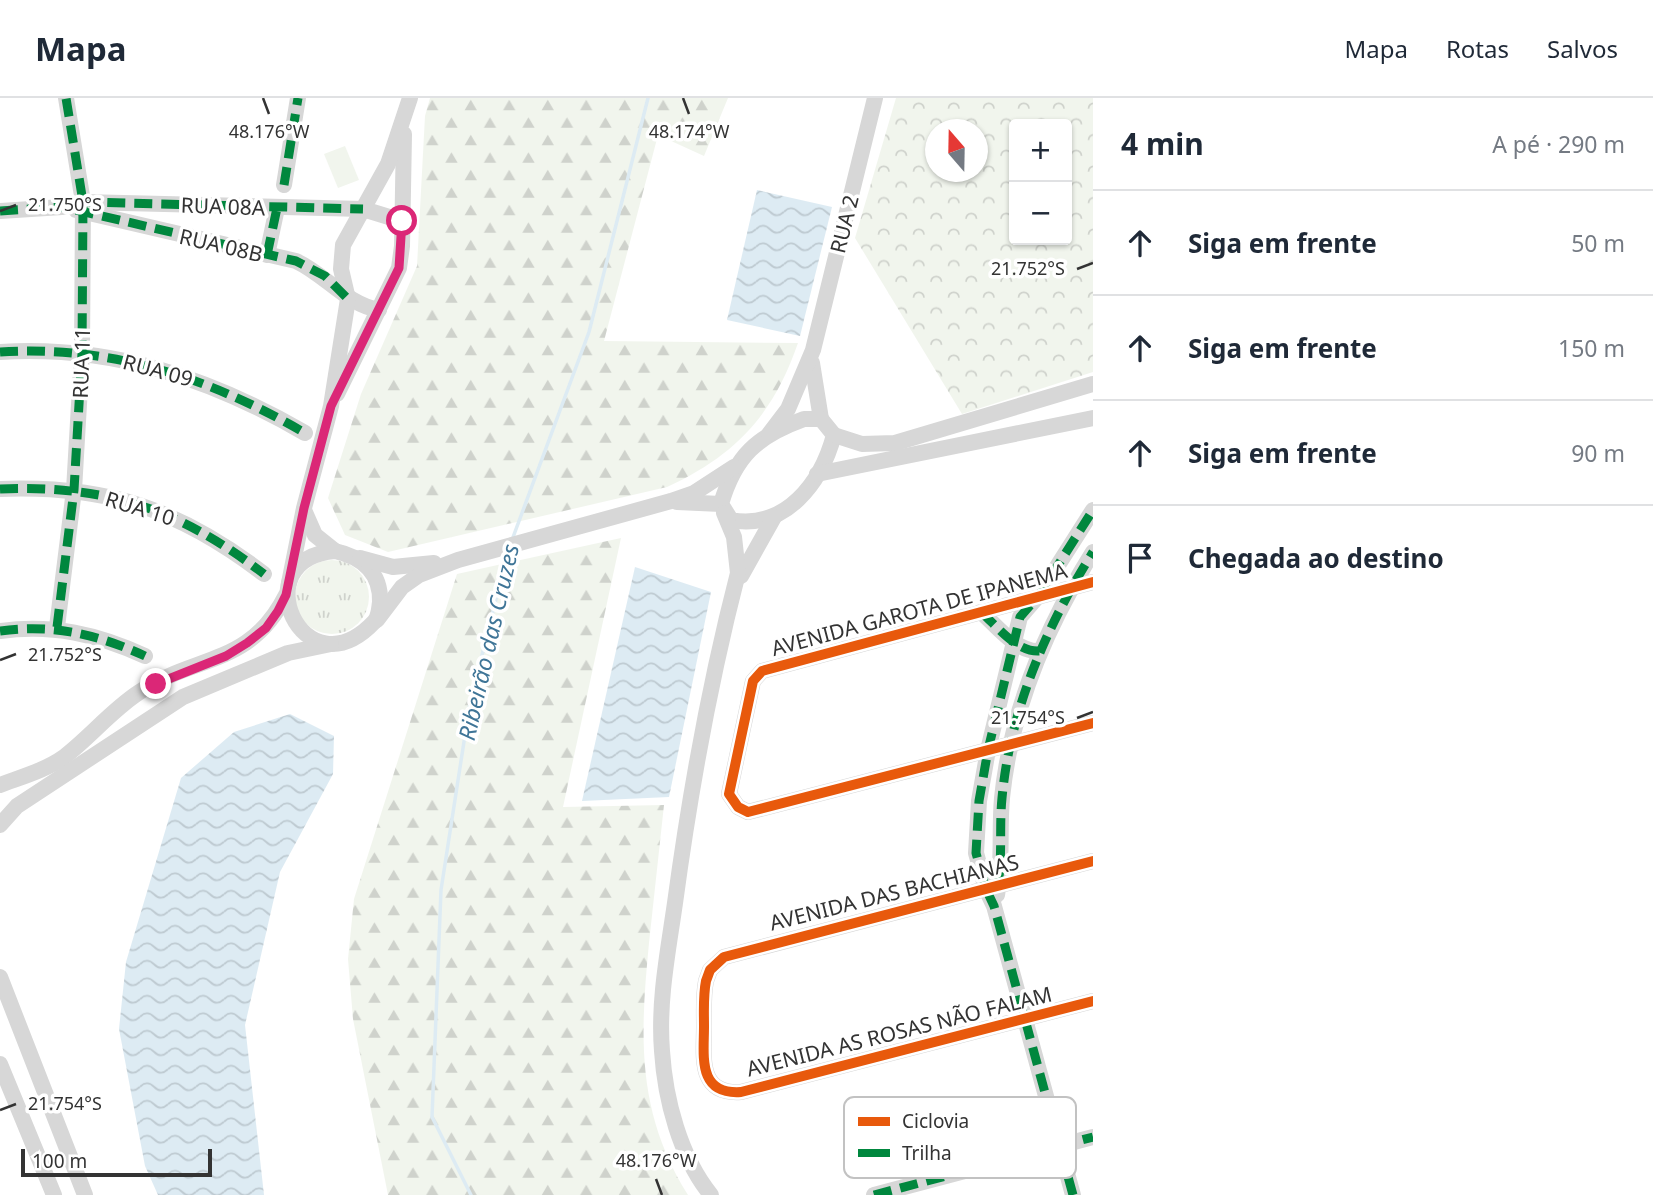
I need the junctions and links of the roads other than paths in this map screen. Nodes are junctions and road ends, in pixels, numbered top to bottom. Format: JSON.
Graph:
{"nodes":[{"id":1,"x":66,"y":98,"type":"edge"},
{"id":2,"x":298,"y":98,"type":"edge"},
{"id":3,"x":411,"y":98,"type":"edge"},
{"id":4,"x":875,"y":98,"type":"edge"},
{"id":5,"x":406,"y":116,"type":"junction"},
{"id":6,"x":284,"y":185,"type":"dead end"},
{"id":7,"x":84,"y":207,"type":"junction"},
{"id":8,"x":277,"y":208,"type":"junction"},
{"id":9,"x":363,"y":209,"type":"junction"},
{"id":10,"x":0,"y":211,"type":"edge"},
{"id":11,"x":402,"y":221,"type":"junction"},
{"id":12,"x":267,"y":256,"type":"junction"},
{"id":13,"x":348,"y":299,"type":"junction"},
{"id":14,"x":379,"y":310,"type":"junction"},
{"id":15,"x":813,"y":350,"type":"junction"},
{"id":16,"x":0,"y":352,"type":"edge"},
{"id":17,"x":82,"y":353,"type":"junction"},
{"id":18,"x":1093,"y":384,"type":"edge"},
{"id":19,"x":331,"y":406,"type":"junction"},
{"id":20,"x":1093,"y":418,"type":"edge"},
{"id":21,"x":821,"y":419,"type":"junction"},
{"id":22,"x":305,"y":433,"type":"dead end"},
{"id":23,"x":769,"y":435,"type":"junction"},
{"id":24,"x":834,"y":435,"type":"junction"},
{"id":25,"x":734,"y":467,"type":"junction"},
{"id":26,"x":817,"y":474,"type":"junction"},
{"id":27,"x":0,"y":489,"type":"edge"},
{"id":28,"x":74,"y":490,"type":"junction"},
{"id":29,"x":671,"y":502,"type":"junction"},
{"id":30,"x":304,"y":508,"type":"junction"},
{"id":31,"x":722,"y":509,"type":"junction"},
{"id":32,"x":1093,"y":510,"type":"edge"},
{"id":33,"x":774,"y":517,"type":"junction"},
{"id":34,"x":335,"y":551,"type":"junction"},
{"id":35,"x":1093,"y":552,"type":"edge"},
{"id":36,"x":353,"y":555,"type":"junction"},
{"id":37,"x":458,"y":560,"type":"junction"},
{"id":38,"x":264,"y":574,"type":"dead end"},
{"id":39,"x":1093,"y":582,"type":"edge"},
{"id":40,"x":1070,"y":588,"type":"junction"},
{"id":41,"x":287,"y":589,"type":"junction"},
{"id":42,"x":732,"y":594,"type":"junction"},
{"id":43,"x":1039,"y":595,"type":"junction"},
{"id":44,"x":981,"y":612,"type":"junction"},
{"id":45,"x":377,"y":620,"type":"junction"},
{"id":46,"x":57,"y":627,"type":"junction"},
{"id":47,"x":0,"y":631,"type":"edge"},
{"id":48,"x":1015,"y":643,"type":"junction"},
{"id":49,"x":331,"y":644,"type":"junction"},
{"id":50,"x":1040,"y":651,"type":"junction"},
{"id":51,"x":145,"y":656,"type":"dead end"},
{"id":52,"x":1093,"y":723,"type":"edge"},
{"id":53,"x":1010,"y":744,"type":"junction"},
{"id":54,"x":988,"y":750,"type":"junction"},
{"id":55,"x":0,"y":785,"type":"edge"},
{"id":56,"x":0,"y":825,"type":"edge"},
{"id":57,"x":1093,"y":861,"type":"edge"},
{"id":58,"x":992,"y":887,"type":"junction"},
{"id":59,"x":0,"y":977,"type":"edge"},
{"id":60,"x":1093,"y":1001,"type":"edge"},
{"id":61,"x":1025,"y":1019,"type":"junction"},
{"id":62,"x":0,"y":1064,"type":"edge"},
{"id":63,"x":715,"y":1085,"type":"joint"},
{"id":64,"x":1046,"y":1097,"type":"edge"},
{"id":65,"x":1093,"y":1137,"type":"edge"},
{"id":66,"x":1076,"y":1142,"type":"edge"},
{"id":67,"x":939,"y":1178,"type":"edge"},
{"id":68,"x":1068,"y":1178,"type":"edge"},
{"id":69,"x":54,"y":1195,"type":"edge"},
{"id":70,"x":85,"y":1195,"type":"edge"},
{"id":71,"x":711,"y":1195,"type":"edge"},
{"id":72,"x":874,"y":1195,"type":"edge"},
{"id":73,"x":1073,"y":1195,"type":"edge"}],
"edges":[{"from":1,"to":7,"type":"street","name":"RUA 11"},
{"from":2,"to":6,"type":"street"},
{"from":3,"to":5,"type":"street"},
{"from":4,"to":15,"type":"street","name":"RUA 2"},
{"from":5,"to":9,"type":"street"},
{"from":5,"to":11,"type":"street"},
{"from":7,"to":8,"type":"street","name":"RUA 08A"},
{"from":7,"to":10,"type":"street"},
{"from":7,"to":12,"type":"street","name":"RUA 08B"},
{"from":7,"to":17,"type":"street","name":"RUA 11"},
{"from":8,"to":9,"type":"street","name":"RUA 08A"},
{"from":8,"to":12,"type":"street"},
{"from":9,"to":11,"type":"street","name":"RUA 08A"},
{"from":9,"to":13,"type":"street"},
{"from":11,"to":14,"type":"street"},
{"from":12,"to":13,"type":"street","name":"RUA 08B"},
{"from":13,"to":14,"type":"street"},
{"from":13,"to":19,"type":"street"},
{"from":14,"to":19,"type":"street"},
{"from":15,"to":21,"type":"street","name":"RUA 2"},
{"from":15,"to":23,"type":"street","name":"RUA 2"},
{"from":16,"to":17,"type":"street","name":"RUA 09"},
{"from":17,"to":22,"type":"street","name":"RUA 09"},
{"from":17,"to":28,"type":"street","name":"RUA 11"},
{"from":18,"to":24,"type":"street"},
{"from":19,"to":30,"type":"street"},
{"from":20,"to":26,"type":"street"},
{"from":21,"to":23,"type":"street"},
{"from":21,"to":24,"type":"street"},
{"from":23,"to":25,"type":"street"},
{"from":24,"to":26,"type":"street"},
{"from":25,"to":29,"type":"street"},
{"from":25,"to":31,"type":"street"},
{"from":26,"to":33,"type":"street"},
{"from":27,"to":28,"type":"street","name":"RUA 10"},
{"from":28,"to":38,"type":"street","name":"RUA 10"},
{"from":28,"to":46,"type":"street","name":"RUA 11"},
{"from":29,"to":31,"type":"street"},
{"from":29,"to":37,"type":"street"},
{"from":30,"to":34,"type":"street"},
{"from":30,"to":41,"type":"street"},
{"from":31,"to":33,"type":"street"},
{"from":31,"to":42,"type":"street"},
{"from":32,"to":43,"type":"street"},
{"from":33,"to":42,"type":"street"},
{"from":34,"to":36,"type":"street"},
{"from":34,"to":41,"type":"street"},
{"from":35,"to":40,"type":"street"},
{"from":36,"to":37,"type":"street"},
{"from":36,"to":45,"type":"street"},
{"from":37,"to":45,"type":"street"},
{"from":39,"to":40,"type":"street","name":"AVENIDA GAROTA DE IPANEMA"},
{"from":40,"to":43,"type":"street","name":"AVENIDA GAROTA DE IPANEMA"},
{"from":40,"to":50,"type":"street"},
{"from":41,"to":49,"type":"street"},
{"from":41,"to":55,"type":"street"},
{"from":42,"to":71,"type":"street"},
{"from":43,"to":44,"type":"street","name":"AVENIDA GAROTA DE IPANEMA"},
{"from":43,"to":48,"type":"street"},
{"from":44,"to":48,"type":"street","name":"AVENIDA GAROTA DE IPANEMA"},
{"from":44,"to":54,"type":"street","name":"AVENIDA GAROTA DE IPANEMA"},
{"from":45,"to":49,"type":"street"},
{"from":46,"to":47,"type":"street"},
{"from":46,"to":51,"type":"street"},
{"from":48,"to":50,"type":"street","name":"AVENIDA GAROTA DE IPANEMA"},
{"from":48,"to":54,"type":"street"},
{"from":49,"to":56,"type":"street"},
{"from":50,"to":53,"type":"street"},
{"from":52,"to":53,"type":"street"},
{"from":53,"to":54,"type":"street"},
{"from":53,"to":58,"type":"street"},
{"from":54,"to":58,"type":"street"},
{"from":57,"to":58,"type":"street","name":"AVENIDA DAS BACHIANAS"},
{"from":58,"to":61,"type":"street"},
{"from":58,"to":63,"type":"street","name":"AVENIDA DAS BACHIANAS"},
{"from":59,"to":70,"type":"street"},
{"from":60,"to":61,"type":"street","name":"AVENIDA AS ROSAS NÃO FALAM"},
{"from":61,"to":63,"type":"street","name":"AVENIDA AS ROSAS NÃO FALAM"},
{"from":61,"to":64,"type":"street"},
{"from":62,"to":69,"type":"street"},
{"from":65,"to":66,"type":"street"},
{"from":67,"to":72,"type":"street"},
{"from":68,"to":73,"type":"street"}]}
